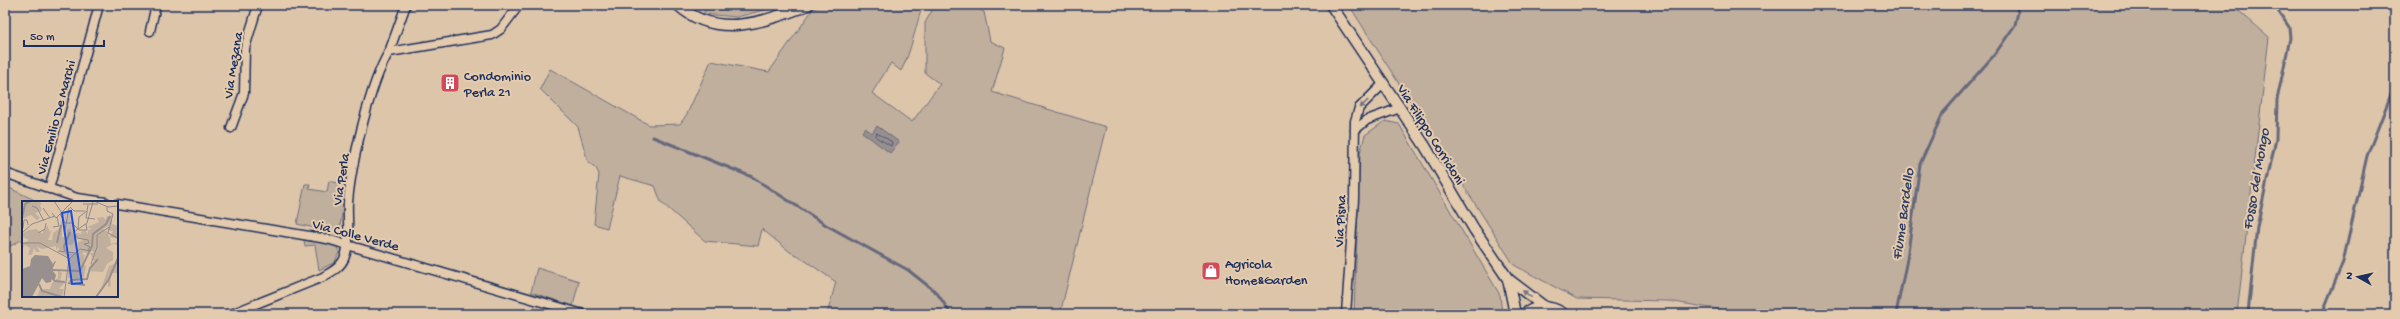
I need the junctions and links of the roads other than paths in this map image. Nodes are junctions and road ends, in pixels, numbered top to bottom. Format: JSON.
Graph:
{"nodes":[{"id":1,"x":99,"y":5,"type":"edge"},
{"id":2,"x":156,"y":5,"type":"edge"},
{"id":3,"x":258,"y":5,"type":"edge"},
{"id":4,"x":406,"y":5,"type":"edge"},
{"id":5,"x":519,"y":5,"type":"edge"},
{"id":6,"x":678,"y":5,"type":"edge"},
{"id":7,"x":808,"y":5,"type":"edge"},
{"id":8,"x":1331,"y":5,"type":"edge"},
{"id":9,"x":150,"y":31,"type":"dead end"},
{"id":10,"x":389,"y":52,"type":"junction"},
{"id":11,"x":1384,"y":83,"type":"junction"},
{"id":12,"x":1400,"y":108,"type":"junction"},
{"id":13,"x":231,"y":128,"type":"dead end"},
{"id":14,"x":1355,"y":130,"type":"junction"},
{"id":15,"x":5,"y":173,"type":"edge"},
{"id":16,"x":49,"y":189,"type":"junction"},
{"id":17,"x":99,"y":201,"type":"edge"},
{"id":18,"x":118,"y":204,"type":"edge"},
{"id":19,"x":346,"y":243,"type":"junction"},
{"id":20,"x":1508,"y":279,"type":"junction"},
{"id":21,"x":1546,"y":308,"type":"junction"},
{"id":22,"x":231,"y":314,"type":"edge"},
{"id":23,"x":583,"y":314,"type":"edge"},
{"id":24,"x":1346,"y":314,"type":"edge"},
{"id":25,"x":1515,"y":314,"type":"edge"},
{"id":26,"x":1527,"y":314,"type":"edge"},
{"id":27,"x":1561,"y":314,"type":"edge"}],
"edges":[{"from":1,"to":16,"type":"street","name":"Via Emilio De Marchi"},
{"from":2,"to":9,"type":"street"},
{"from":3,"to":13,"type":"street","name":"Via Mezana"},
{"from":4,"to":10,"type":"street","name":"Via Perla"},
{"from":5,"to":10,"type":"street"},
{"from":6,"to":7,"type":"street"},
{"from":8,"to":11,"type":"street","name":"Via Filippo Corridoni"},
{"from":10,"to":19,"type":"street","name":"Via Perla"},
{"from":11,"to":12,"type":"street","name":"Via Filippo Corridoni"},
{"from":11,"to":14,"type":"street","name":"Via Pisna","one_way":true},
{"from":12,"to":14,"type":"street"},
{"from":12,"to":20,"type":"street","name":"Via Filippo Corridoni"},
{"from":14,"to":24,"type":"street","name":"Via Pisna"},
{"from":15,"to":16,"type":"street"},
{"from":16,"to":17,"type":"street"},
{"from":18,"to":19,"type":"street","name":"Via Colle Verde"},
{"from":19,"to":22,"type":"street","name":"Via Perla"},
{"from":19,"to":23,"type":"street","name":"Via Colle Verde"},
{"from":21,"to":20,"type":"street","name":"Via Filippo Corridoni","one_way":true},
{"from":20,"to":25,"type":"street","name":"Via Filippo Corridoni"},
{"from":21,"to":26,"type":"main road"},
{"from":21,"to":27,"type":"main road"}]}
